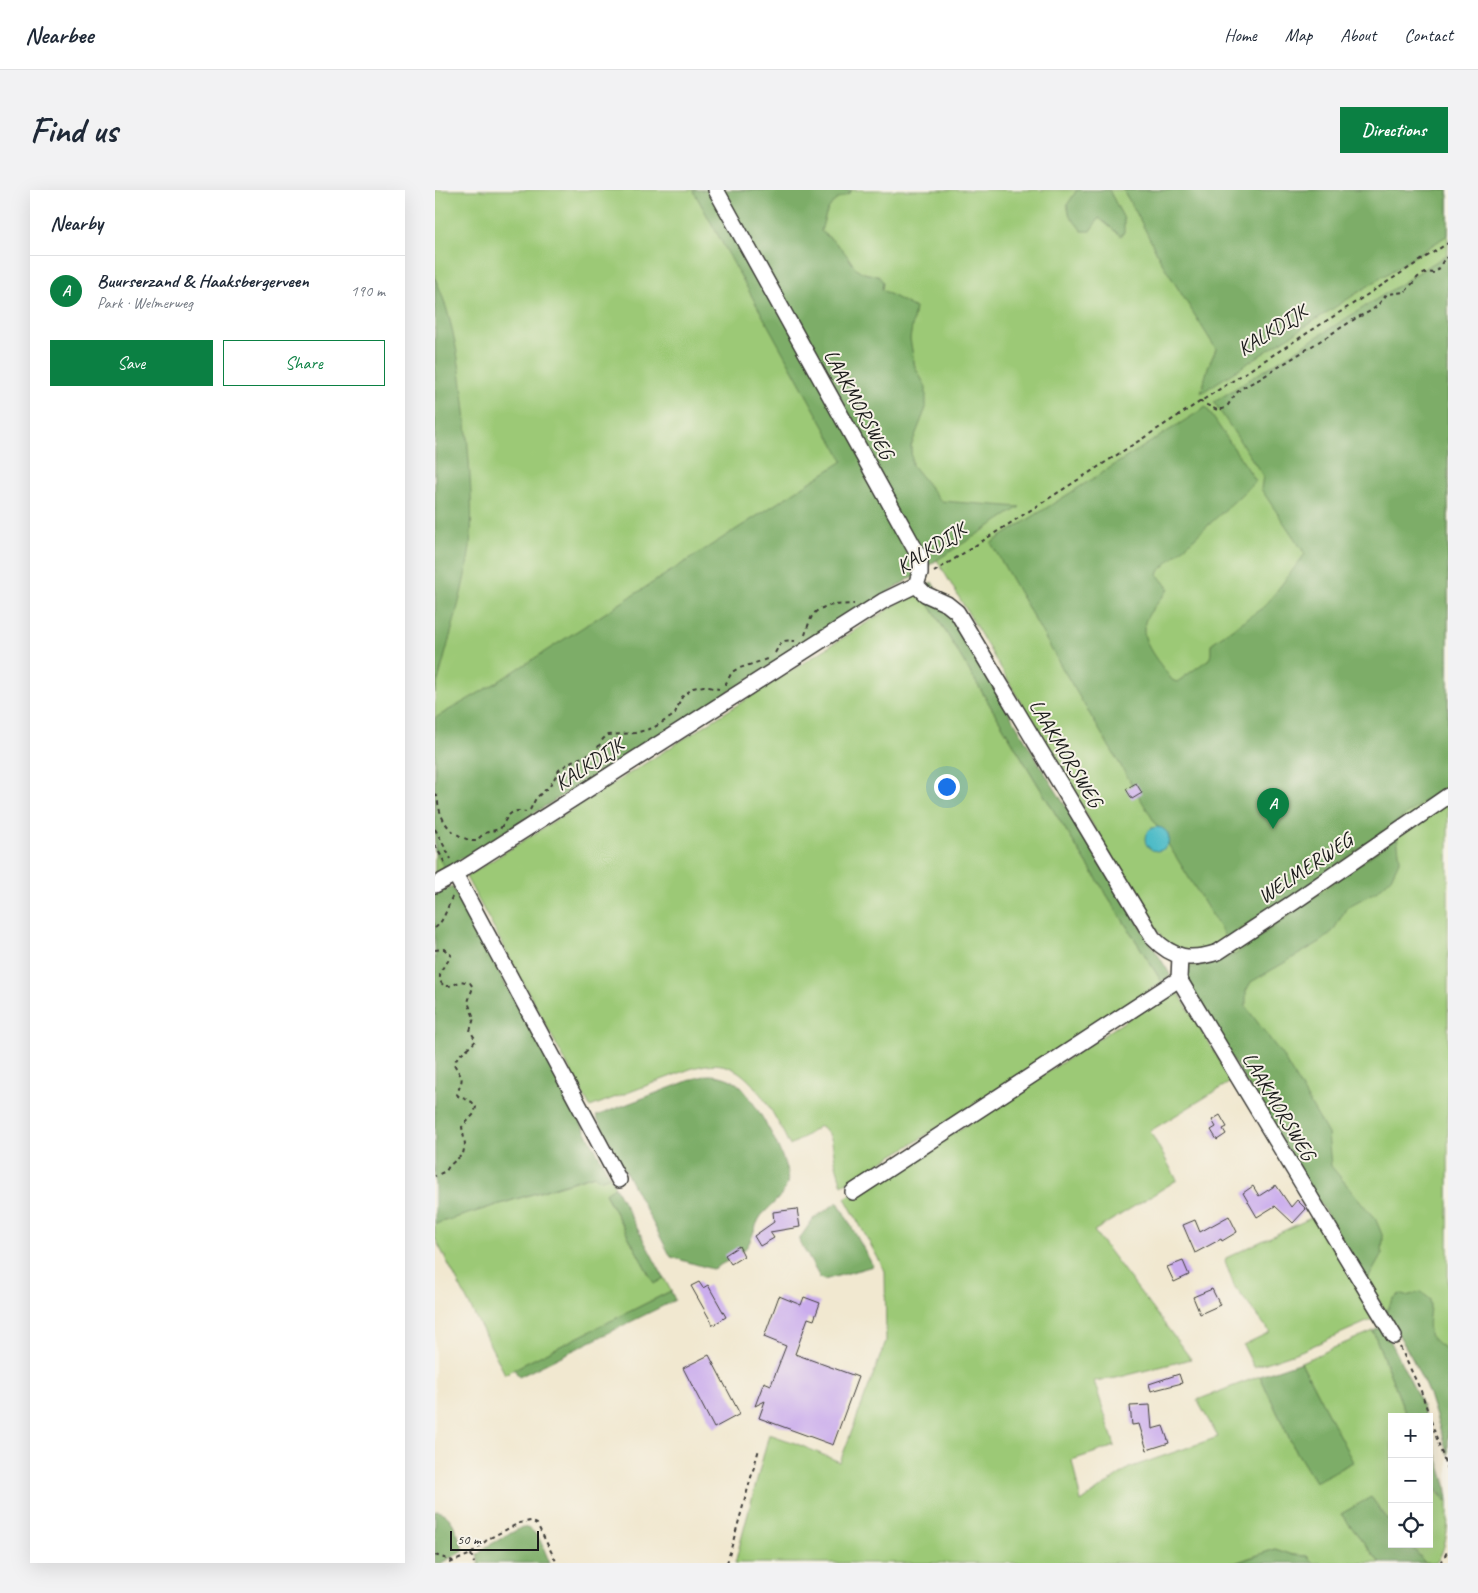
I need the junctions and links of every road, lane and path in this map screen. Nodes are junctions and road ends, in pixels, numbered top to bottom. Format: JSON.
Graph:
{"nodes":[{"id":1,"x":716,"y":190,"type":"edge"},
{"id":2,"x":1448,"y":243,"type":"edge"},
{"id":3,"x":1448,"y":258,"type":"edge"},
{"id":4,"x":1199,"y":402,"type":"junction"},
{"id":5,"x":916,"y":584,"type":"junction"},
{"id":6,"x":859,"y":603,"type":"dead end"},
{"id":7,"x":803,"y":638,"type":"dead end"},
{"id":8,"x":799,"y":641,"type":"dead end"},
{"id":9,"x":435,"y":794,"type":"edge"},
{"id":10,"x":1448,"y":796,"type":"edge"},
{"id":11,"x":435,"y":829,"type":"edge"},
{"id":12,"x":435,"y":845,"type":"edge"},
{"id":13,"x":458,"y":877,"type":"junction"},
{"id":14,"x":435,"y":885,"type":"edge"},
{"id":15,"x":435,"y":928,"type":"edge"},
{"id":16,"x":435,"y":950,"type":"edge"},
{"id":17,"x":1180,"y":956,"type":"junction"},
{"id":18,"x":1179,"y":980,"type":"junction"},
{"id":19,"x":435,"y":1176,"type":"edge"},
{"id":20,"x":619,"y":1180,"type":"dead end"},
{"id":21,"x":853,"y":1192,"type":"dead end"},
{"id":22,"x":1393,"y":1336,"type":"joint"},
{"id":23,"x":759,"y":1449,"type":"dead end"},
{"id":24,"x":1448,"y":1472,"type":"edge"},
{"id":25,"x":1448,"y":1550,"type":"edge"},
{"id":26,"x":471,"y":1554,"type":"junction"},
{"id":27,"x":435,"y":1555,"type":"edge"},
{"id":28,"x":452,"y":1562,"type":"edge"},
{"id":29,"x":474,"y":1563,"type":"edge"},
{"id":30,"x":557,"y":1563,"type":"edge"},
{"id":31,"x":727,"y":1563,"type":"edge"},
{"id":32,"x":1441,"y":1563,"type":"edge"}],
"edges":[{"from":1,"to":5,"type":"street","name":"LAAKMORSWEG"},
{"from":2,"to":4,"type":"path","name":"KALKDIJK"},
{"from":3,"to":4,"type":"path"},
{"from":4,"to":5,"type":"path","name":"KALKDIJK"},
{"from":5,"to":13,"type":"street","name":"KALKDIJK"},
{"from":5,"to":17,"type":"street","name":"LAAKMORSWEG"},
{"from":6,"to":7,"type":"path"},
{"from":8,"to":9,"type":"path"},
{"from":10,"to":17,"type":"street","name":"WELMERWEG"},
{"from":11,"to":13,"type":"path"},
{"from":12,"to":13,"type":"path"},
{"from":13,"to":14,"type":"street","name":"KALKDIJK"},
{"from":13,"to":15,"type":"path"},
{"from":13,"to":20,"type":"street"},
{"from":16,"to":19,"type":"path"},
{"from":17,"to":18,"type":"street"},
{"from":18,"to":21,"type":"street"},
{"from":18,"to":22,"type":"street","name":"LAAKMORSWEG"},
{"from":22,"to":24,"type":"path"},
{"from":23,"to":31,"type":"path"},
{"from":25,"to":32,"type":"path"},
{"from":26,"to":28,"type":"path"},
{"from":26,"to":29,"type":"path"},
{"from":26,"to":30,"type":"path"},
{"from":27,"to":28,"type":"path"}]}
